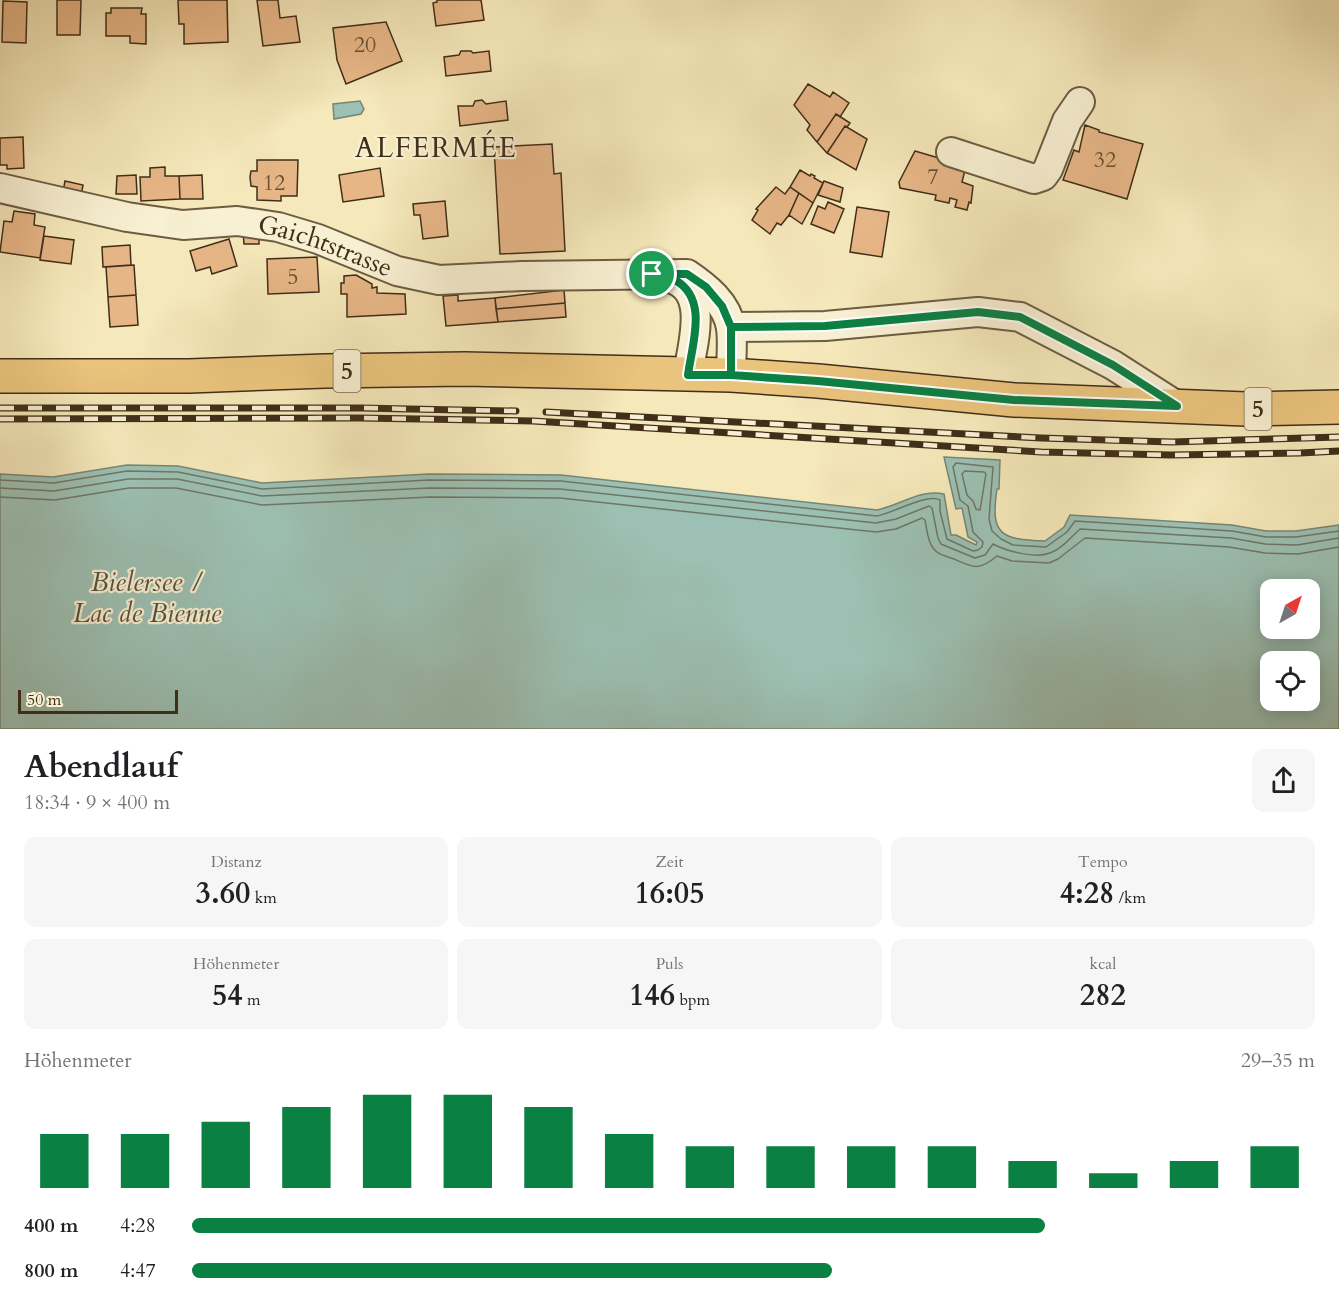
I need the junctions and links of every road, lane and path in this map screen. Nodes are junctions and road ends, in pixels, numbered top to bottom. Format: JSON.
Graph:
{"nodes":[{"id":1,"x":1080,"y":102,"type":"dead end"},
{"id":2,"x":951,"y":152,"type":"dead end"},
{"id":3,"x":0,"y":188,"type":"edge"},
{"id":4,"x":652,"y":274,"type":"junction"},
{"id":5,"x":731,"y":327,"type":"junction"},
{"id":6,"x":688,"y":375,"type":"junction"},
{"id":7,"x":731,"y":375,"type":"junction"},
{"id":8,"x":3,"y":376,"type":"edge"},
{"id":9,"x":1177,"y":406,"type":"junction"},
{"id":10,"x":1339,"y":407,"type":"edge"}],
"edges":[{"from":1,"to":2,"type":"street"},
{"from":3,"to":4,"type":"street","name":"Gaichtstrasse"},
{"from":4,"to":5,"type":"street","name":"Gaichtstrasse"},
{"from":4,"to":6,"type":"street","name":"Gaichtstrasse"},
{"from":5,"to":7,"type":"street","name":"Gaichtstrasse"},
{"from":5,"to":9,"type":"street"},
{"from":6,"to":7,"type":"main road","number":"5"},
{"from":6,"to":8,"type":"main road","number":"5"},
{"from":7,"to":9,"type":"main road","number":"5"},
{"from":9,"to":10,"type":"main road","number":"5"}]}
